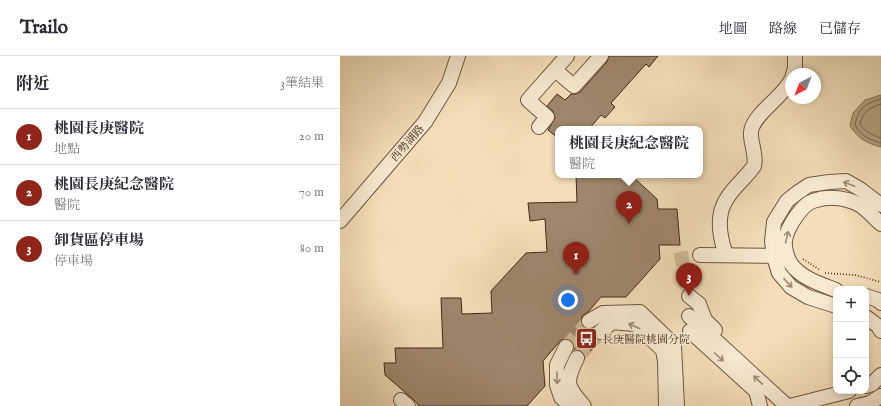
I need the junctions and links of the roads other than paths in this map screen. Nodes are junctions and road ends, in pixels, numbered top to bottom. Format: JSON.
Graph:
{"nodes":[{"id":1,"x":458,"y":56,"type":"edge"},
{"id":2,"x":567,"y":56,"type":"edge"},
{"id":3,"x":601,"y":56,"type":"edge"},
{"id":4,"x":796,"y":56,"type":"edge"},
{"id":5,"x":795,"y":68,"type":"edge"},
{"id":6,"x":555,"y":70,"type":"junction"},
{"id":7,"x":785,"y":87,"type":"edge"},
{"id":8,"x":539,"y":127,"type":"dead end"},
{"id":9,"x":881,"y":205,"type":"edge"},
{"id":10,"x":340,"y":221,"type":"edge"},
{"id":11,"x":881,"y":224,"type":"edge"},
{"id":12,"x":700,"y":255,"type":"tunnel mouth"},
{"id":13,"x":726,"y":255,"type":"junction"},
{"id":14,"x":787,"y":257,"type":"junction"},
{"id":15,"x":833,"y":289,"type":"edge"},
{"id":16,"x":689,"y":296,"type":"dead end"},
{"id":17,"x":869,"y":297,"type":"edge"},
{"id":18,"x":881,"y":303,"type":"edge"},
{"id":19,"x":833,"y":305,"type":"edge"},
{"id":20,"x":689,"y":316,"type":"dead end"},
{"id":21,"x":869,"y":319,"type":"edge"},
{"id":22,"x":589,"y":321,"type":"tunnel mouth"},
{"id":23,"x":690,"y":331,"type":"dead end"},
{"id":24,"x":881,"y":331,"type":"edge"},
{"id":25,"x":600,"y":332,"type":"tunnel mouth"},
{"id":26,"x":566,"y":347,"type":"tunnel mouth"},
{"id":27,"x":577,"y":358,"type":"tunnel mouth"},
{"id":28,"x":736,"y":359,"type":"junction"},
{"id":29,"x":881,"y":375,"type":"edge"},
{"id":30,"x":869,"y":385,"type":"edge"},
{"id":31,"x":837,"y":394,"type":"edge"},
{"id":32,"x":881,"y":396,"type":"edge"},
{"id":33,"x":570,"y":406,"type":"edge"},
{"id":34,"x":584,"y":406,"type":"edge"},
{"id":35,"x":666,"y":406,"type":"edge"},
{"id":36,"x":677,"y":406,"type":"edge"},
{"id":37,"x":760,"y":406,"type":"edge"},
{"id":38,"x":787,"y":406,"type":"edge"},
{"id":39,"x":790,"y":406,"type":"edge"},
{"id":40,"x":857,"y":406,"type":"edge"}],
"edges":[{"from":1,"to":10,"type":"street","name":"西勢湖路"},
{"from":2,"to":6,"type":"street"},
{"from":3,"to":6,"type":"street"},
{"from":4,"to":5,"type":"street"},
{"from":6,"to":8,"type":"street"},
{"from":7,"to":13,"type":"street"},
{"from":9,"to":14,"type":"street","one_way":true},
{"from":14,"to":11,"type":"street","one_way":true},
{"from":12,"to":13,"type":"street"},
{"from":13,"to":14,"type":"street"},
{"from":14,"to":15,"type":"street"},
{"from":14,"to":19,"type":"street","one_way":true},
{"from":16,"to":28,"type":"street"},
{"from":17,"to":18,"type":"street"},
{"from":20,"to":28,"type":"street"},
{"from":21,"to":24,"type":"street"},
{"from":22,"to":36,"type":"street"},
{"from":23,"to":37,"type":"street","one_way":true},
{"from":35,"to":25,"type":"street","one_way":true},
{"from":26,"to":33,"type":"street","one_way":true},
{"from":27,"to":34,"type":"street"},
{"from":38,"to":28,"type":"street","one_way":true},
{"from":29,"to":30,"type":"street"},
{"from":31,"to":39,"type":"street"},
{"from":32,"to":40,"type":"street"}]}
